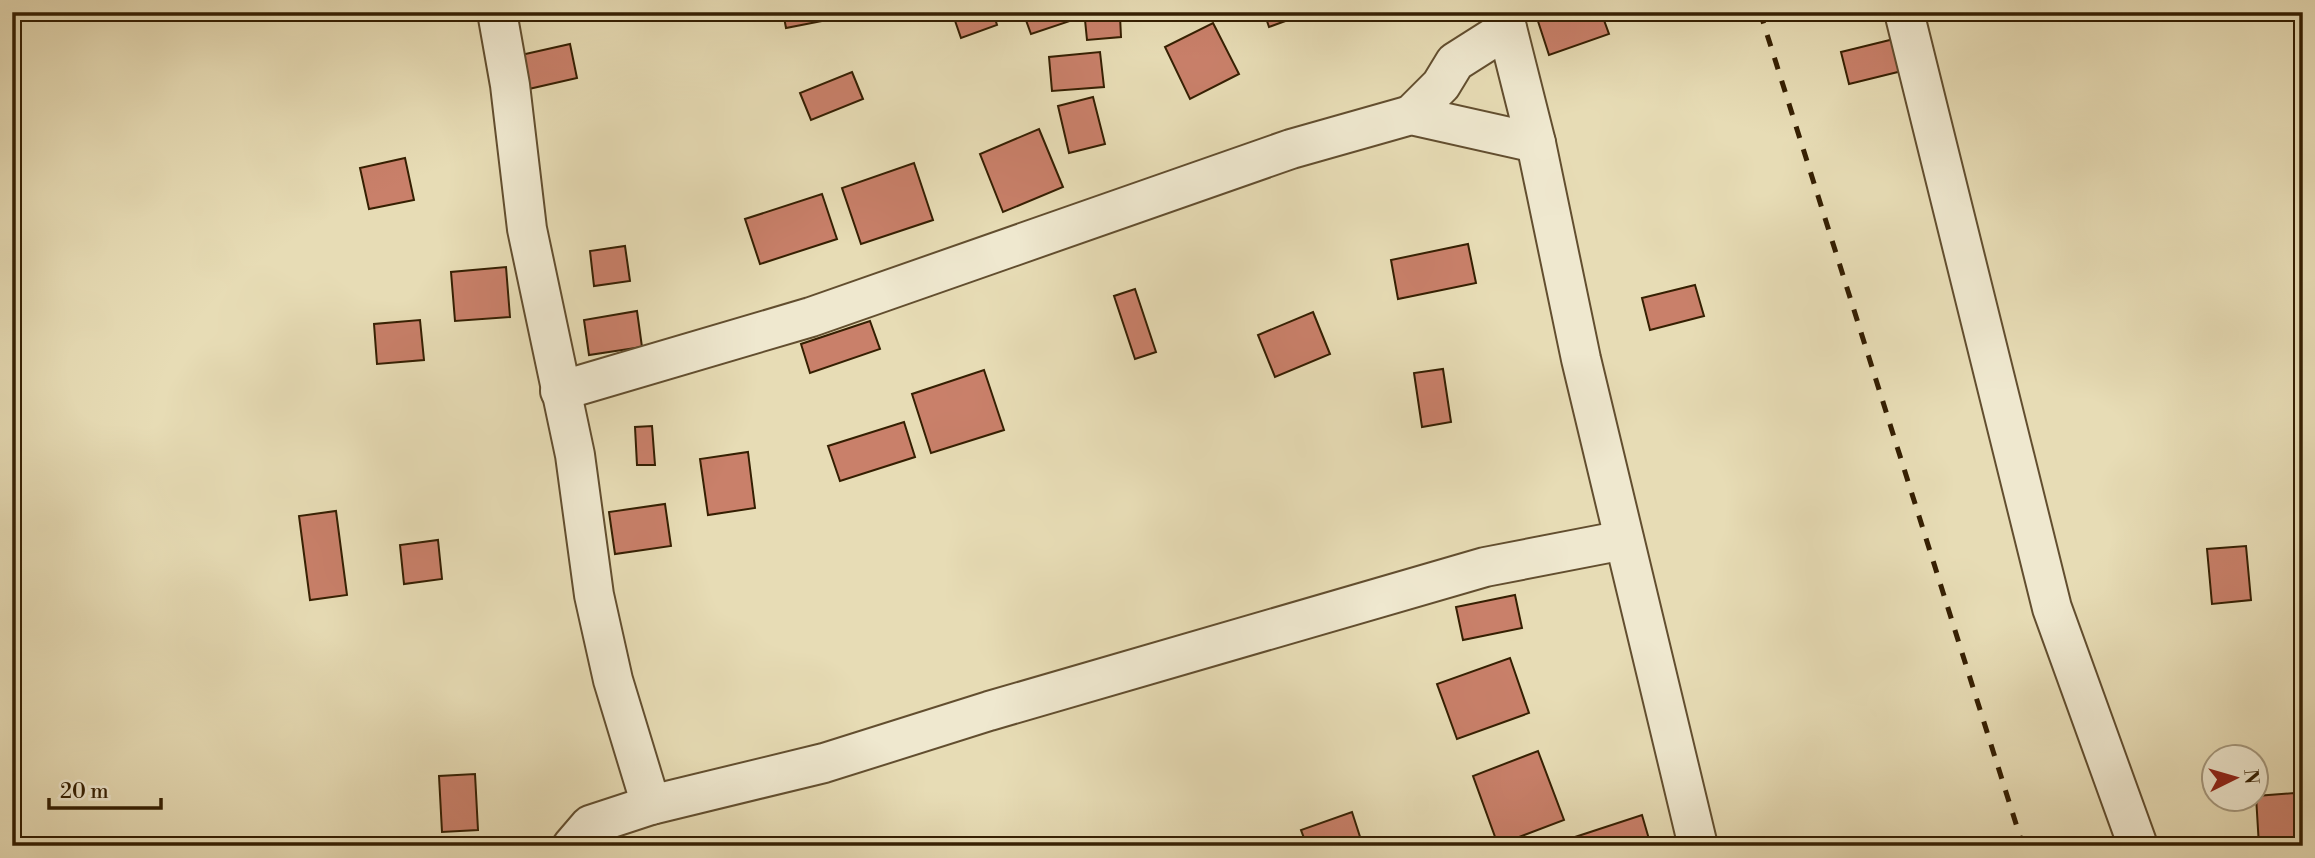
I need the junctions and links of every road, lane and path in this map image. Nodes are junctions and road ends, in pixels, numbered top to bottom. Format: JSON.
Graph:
{"nodes":[{"id":1,"x":497,"y":12,"type":"edge"},
{"id":2,"x":1904,"y":12,"type":"edge"},
{"id":3,"x":1505,"y":21,"type":"edge"},
{"id":4,"x":1411,"y":115,"type":"junction"},
{"id":5,"x":1536,"y":143,"type":"junction"},
{"id":6,"x":560,"y":391,"type":"junction"},
{"id":7,"x":1624,"y":540,"type":"junction"},
{"id":8,"x":651,"y":805,"type":"junction"},
{"id":9,"x":572,"y":846,"type":"edge"},
{"id":10,"x":1698,"y":846,"type":"edge"},
{"id":11,"x":2138,"y":846,"type":"edge"}],
"edges":[{"from":1,"to":6,"type":"street"},
{"from":2,"to":11,"type":"street"},
{"from":3,"to":4,"type":"street"},
{"from":3,"to":5,"type":"street"},
{"from":4,"to":5,"type":"street"},
{"from":4,"to":6,"type":"street"},
{"from":5,"to":7,"type":"street"},
{"from":6,"to":8,"type":"street"},
{"from":7,"to":8,"type":"street"},
{"from":7,"to":10,"type":"street"},
{"from":8,"to":9,"type":"street"}]}
